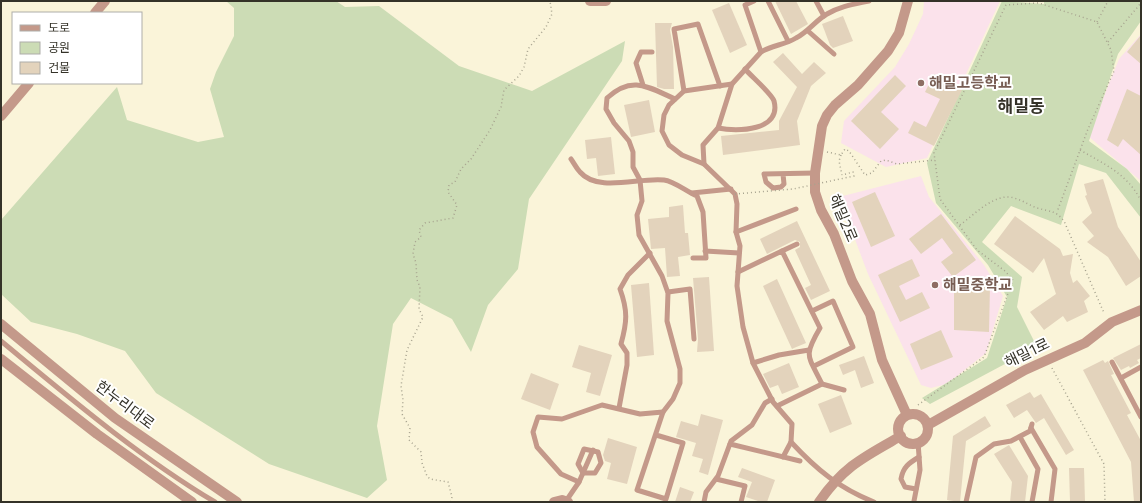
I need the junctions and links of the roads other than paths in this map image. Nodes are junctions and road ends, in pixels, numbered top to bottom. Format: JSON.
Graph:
{"nodes":[{"id":1,"x":105,"y":1,"type":"edge"},
{"id":2,"x":590,"y":1,"type":"edge"},
{"id":3,"x":606,"y":1,"type":"edge"},
{"id":4,"x":754,"y":1,"type":"edge"},
{"id":5,"x":768,"y":1,"type":"edge"},
{"id":6,"x":816,"y":1,"type":"edge"},
{"id":7,"x":869,"y":1,"type":"edge"},
{"id":8,"x":908,"y":1,"type":"edge"},
{"id":9,"x":861,"y":2,"type":"edge"},
{"id":10,"x":96,"y":12,"type":"edge"},
{"id":11,"x":824,"y":16,"type":"junction"},
{"id":12,"x":808,"y":31,"type":"junction"},
{"id":13,"x":788,"y":41,"type":"junction"},
{"id":14,"x":652,"y":52,"type":"dead end"},
{"id":15,"x":761,"y":52,"type":"junction"},
{"id":16,"x":834,"y":54,"type":"dead end"},
{"id":17,"x":745,"y":69,"type":"junction"},
{"id":18,"x":28,"y":84,"type":"edge"},
{"id":19,"x":732,"y":84,"type":"junction"},
{"id":20,"x":643,"y":85,"type":"junction"},
{"id":21,"x":720,"y":86,"type":"junction"},
{"id":22,"x":684,"y":91,"type":"junction"},
{"id":23,"x":675,"y":99,"type":"junction"},
{"id":24,"x":1,"y":116,"type":"edge"},
{"id":25,"x":718,"y":128,"type":"junction"},
{"id":26,"x":571,"y":159,"type":"dead end"},
{"id":27,"x":704,"y":164,"type":"junction"},
{"id":28,"x":815,"y":173,"type":"junction"},
{"id":29,"x":784,"y":174,"type":"dead end"},
{"id":30,"x":640,"y":180,"type":"junction"},
{"id":31,"x":731,"y":189,"type":"junction"},
{"id":32,"x":691,"y":193,"type":"junction"},
{"id":33,"x":796,"y":209,"type":"dead end"},
{"id":34,"x":736,"y":232,"type":"junction"},
{"id":35,"x":797,"y":244,"type":"dead end"},
{"id":36,"x":705,"y":251,"type":"junction"},
{"id":37,"x":782,"y":251,"type":"junction"},
{"id":38,"x":650,"y":253,"type":"junction"},
{"id":39,"x":739,"y":253,"type":"junction"},
{"id":40,"x":693,"y":258,"type":"dead end"},
{"id":41,"x":738,"y":272,"type":"junction"},
{"id":42,"x":668,"y":292,"type":"junction"},
{"id":43,"x":1141,"y":310,"type":"edge"},
{"id":44,"x":812,"y":311,"type":"junction"},
{"id":45,"x":1,"y":324,"type":"edge"},
{"id":46,"x":694,"y":339,"type":"dead end"},
{"id":47,"x":1,"y":342,"type":"edge"},
{"id":48,"x":809,"y":350,"type":"junction"},
{"id":49,"x":1,"y":359,"type":"edge"},
{"id":50,"x":1112,"y":362,"type":"dead end"},
{"id":51,"x":753,"y":363,"type":"junction"},
{"id":52,"x":814,"y":366,"type":"junction"},
{"id":53,"x":1141,"y":367,"type":"edge"},
{"id":54,"x":1121,"y":378,"type":"junction"},
{"id":55,"x":822,"y":384,"type":"junction"},
{"id":56,"x":844,"y":390,"type":"dead end"},
{"id":57,"x":772,"y":399,"type":"junction"},
{"id":58,"x":777,"y":406,"type":"junction"},
{"id":59,"x":619,"y":408,"type":"junction"},
{"id":60,"x":663,"y":412,"type":"junction"},
{"id":61,"x":907,"y":416,"type":"junction"},
{"id":62,"x":1141,"y":417,"type":"edge"},
{"id":63,"x":928,"y":425,"type":"junction"},
{"id":64,"x":656,"y":435,"type":"junction"},
{"id":65,"x":901,"y":436,"type":"junction"},
{"id":66,"x":1020,"y":437,"type":"junction"},
{"id":67,"x":791,"y":442,"type":"junction"},
{"id":68,"x":918,"y":442,"type":"junction"},
{"id":69,"x":730,"y":444,"type":"junction"},
{"id":70,"x":593,"y":450,"type":"junction"},
{"id":71,"x":784,"y":457,"type":"junction"},
{"id":72,"x":919,"y":457,"type":"junction"},
{"id":73,"x":800,"y":461,"type":"dead end"},
{"id":74,"x":583,"y":473,"type":"junction"},
{"id":75,"x":716,"y":479,"type":"junction"},
{"id":76,"x":579,"y":482,"type":"junction"},
{"id":77,"x":916,"y":489,"type":"junction"},
{"id":78,"x":914,"y":500,"type":"dead end"},
{"id":79,"x":567,"y":501,"type":"edge"},
{"id":80,"x":192,"y":502,"type":"edge"},
{"id":81,"x":215,"y":502,"type":"edge"},
{"id":82,"x":237,"y":502,"type":"edge"},
{"id":83,"x":554,"y":502,"type":"edge"},
{"id":84,"x":704,"y":502,"type":"edge"},
{"id":85,"x":741,"y":502,"type":"edge"},
{"id":86,"x":819,"y":502,"type":"edge"},
{"id":87,"x":874,"y":502,"type":"edge"},
{"id":88,"x":966,"y":502,"type":"edge"},
{"id":89,"x":1032,"y":502,"type":"edge"},
{"id":90,"x":1051,"y":502,"type":"edge"}],
"edges":[{"from":1,"to":10,"type":"street"},
{"from":2,"to":3,"type":"street"},
{"from":4,"to":15,"type":"lane"},
{"from":5,"to":13,"type":"lane"},
{"from":6,"to":11,"type":"lane"},
{"from":7,"to":9,"type":"lane"},
{"from":8,"to":28,"type":"street","name":"해밀2로"},
{"from":9,"to":11,"type":"lane"},
{"from":11,"to":12,"type":"lane"},
{"from":12,"to":13,"type":"lane"},
{"from":12,"to":16,"type":"lane"},
{"from":13,"to":15,"type":"lane"},
{"from":14,"to":20,"type":"lane"},
{"from":15,"to":17,"type":"lane"},
{"from":17,"to":19,"type":"lane"},
{"from":17,"to":25,"type":"lane"},
{"from":18,"to":24,"type":"street"},
{"from":19,"to":21,"type":"lane"},
{"from":19,"to":25,"type":"lane"},
{"from":20,"to":23,"type":"lane"},
{"from":20,"to":30,"type":"lane"},
{"from":21,"to":22,"type":"lane"},
{"from":21,"to":22,"type":"lane"},
{"from":22,"to":23,"type":"lane"},
{"from":23,"to":27,"type":"lane"},
{"from":25,"to":27,"type":"lane"},
{"from":26,"to":30,"type":"lane"},
{"from":27,"to":31,"type":"lane"},
{"from":28,"to":29,"type":"lane"},
{"from":28,"to":61,"type":"street","name":"해밀2로"},
{"from":30,"to":32,"type":"lane"},
{"from":30,"to":38,"type":"lane"},
{"from":31,"to":32,"type":"lane"},
{"from":31,"to":34,"type":"lane"},
{"from":32,"to":36,"type":"lane"},
{"from":33,"to":34,"type":"lane"},
{"from":34,"to":39,"type":"lane"},
{"from":35,"to":37,"type":"lane"},
{"from":36,"to":39,"type":"lane"},
{"from":36,"to":40,"type":"lane"},
{"from":37,"to":41,"type":"lane"},
{"from":37,"to":44,"type":"lane"},
{"from":38,"to":42,"type":"lane"},
{"from":38,"to":59,"type":"lane"},
{"from":39,"to":41,"type":"lane"},
{"from":41,"to":51,"type":"lane"},
{"from":42,"to":46,"type":"lane"},
{"from":42,"to":60,"type":"lane"},
{"from":43,"to":63,"type":"street","name":"해밀1로"},
{"from":44,"to":48,"type":"lane"},
{"from":44,"to":52,"type":"lane"},
{"from":45,"to":82,"type":"street","name":"한누리대로"},
{"from":47,"to":81,"type":"lane"},
{"from":48,"to":51,"type":"lane"},
{"from":48,"to":52,"type":"lane"},
{"from":49,"to":80,"type":"street"},
{"from":50,"to":54,"type":"lane"},
{"from":51,"to":57,"type":"lane"},
{"from":52,"to":55,"type":"lane"},
{"from":53,"to":54,"type":"lane"},
{"from":54,"to":62,"type":"lane"},
{"from":55,"to":56,"type":"lane"},
{"from":55,"to":58,"type":"lane"},
{"from":57,"to":58,"type":"lane"},
{"from":57,"to":69,"type":"lane"},
{"from":58,"to":67,"type":"lane"},
{"from":59,"to":60,"type":"lane"},
{"from":59,"to":76,"type":"lane"},
{"from":60,"to":64,"type":"lane"},
{"from":61,"to":63,"type":"street"},
{"from":61,"to":65,"type":"street"},
{"from":63,"to":68,"type":"street"},
{"from":64,"to":64,"type":"lane"},
{"from":65,"to":68,"type":"street"},
{"from":65,"to":86,"type":"street"},
{"from":66,"to":88,"type":"lane"},
{"from":66,"to":89,"type":"lane"},
{"from":66,"to":90,"type":"lane"},
{"from":67,"to":71,"type":"lane"},
{"from":67,"to":87,"type":"lane","bridge":true},
{"from":68,"to":72,"type":"lane"},
{"from":69,"to":71,"type":"lane"},
{"from":69,"to":75,"type":"lane"},
{"from":70,"to":74,"type":"lane"},
{"from":70,"to":74,"type":"lane"},
{"from":70,"to":74,"type":"lane"},
{"from":71,"to":73,"type":"lane"},
{"from":72,"to":77,"type":"lane"},
{"from":72,"to":77,"type":"lane"},
{"from":74,"to":76,"type":"lane"},
{"from":75,"to":84,"type":"lane"},
{"from":75,"to":85,"type":"lane"},
{"from":76,"to":79,"type":"lane"},
{"from":77,"to":78,"type":"lane"},
{"from":79,"to":83,"type":"street"}]}
